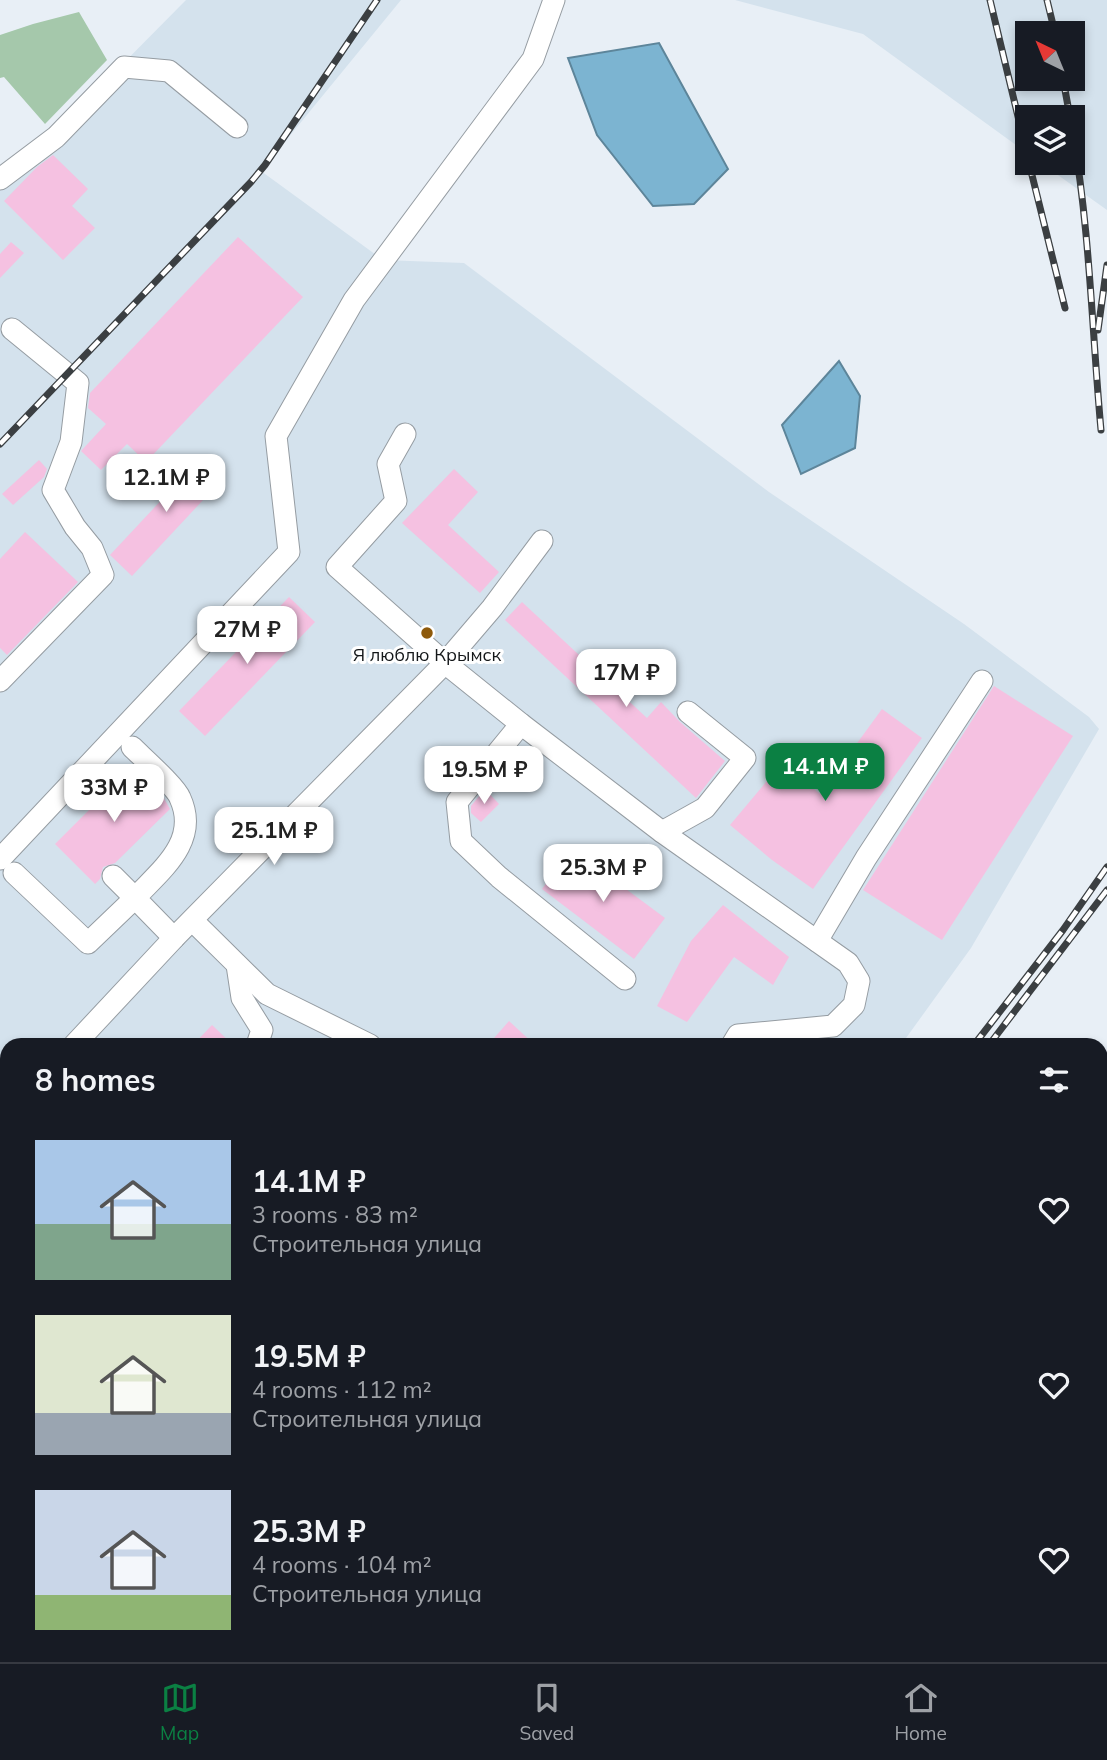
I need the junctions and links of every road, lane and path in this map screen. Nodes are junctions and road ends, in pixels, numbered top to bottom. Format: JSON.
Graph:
{"nodes":[{"id":1,"x":554,"y":0,"type":"edge"},
{"id":2,"x":237,"y":127,"type":"dead end"},
{"id":3,"x":0,"y":179,"type":"edge"},
{"id":4,"x":12,"y":330,"type":"dead end"},
{"id":5,"x":405,"y":434,"type":"dead end"},
{"id":6,"x":542,"y":541,"type":"dead end"},
{"id":7,"x":446,"y":663,"type":"junction"},
{"id":8,"x":0,"y":681,"type":"edge"},
{"id":9,"x":982,"y":681,"type":"dead end"},
{"id":10,"x":688,"y":712,"type":"dead end"},
{"id":11,"x":521,"y":724,"type":"junction"},
{"id":12,"x":132,"y":747,"type":"dead end"},
{"id":13,"x":662,"y":832,"type":"junction"},
{"id":14,"x":7,"y":866,"type":"edge"},
{"id":15,"x":113,"y":876,"type":"dead end"},
{"id":16,"x":135,"y":898,"type":"junction"},
{"id":17,"x":193,"y":921,"type":"junction"},
{"id":18,"x":174,"y":938,"type":"junction"},
{"id":19,"x":817,"y":941,"type":"junction"},
{"id":20,"x":237,"y":965,"type":"junction"},
{"id":21,"x":625,"y":979,"type":"dead end"},
{"id":22,"x":81,"y":1038,"type":"edge"},
{"id":23,"x":259,"y":1038,"type":"edge"},
{"id":24,"x":356,"y":1038,"type":"edge"},
{"id":25,"x":736,"y":1038,"type":"edge"}],
"edges":[{"from":1,"to":14,"type":"street"},
{"from":2,"to":3,"type":"street"},
{"from":4,"to":8,"type":"street"},
{"from":5,"to":7,"type":"street"},
{"from":6,"to":7,"type":"street"},
{"from":7,"to":11,"type":"street"},
{"from":7,"to":17,"type":"street"},
{"from":9,"to":19,"type":"street"},
{"from":10,"to":13,"type":"street"},
{"from":11,"to":13,"type":"street"},
{"from":11,"to":21,"type":"street"},
{"from":12,"to":16,"type":"street"},
{"from":13,"to":19,"type":"street"},
{"from":14,"to":16,"type":"street"},
{"from":15,"to":16,"type":"street"},
{"from":16,"to":18,"type":"street"},
{"from":17,"to":18,"type":"street"},
{"from":17,"to":20,"type":"street"},
{"from":18,"to":22,"type":"street"},
{"from":19,"to":25,"type":"street"},
{"from":20,"to":23,"type":"street"},
{"from":20,"to":24,"type":"street"}]}
